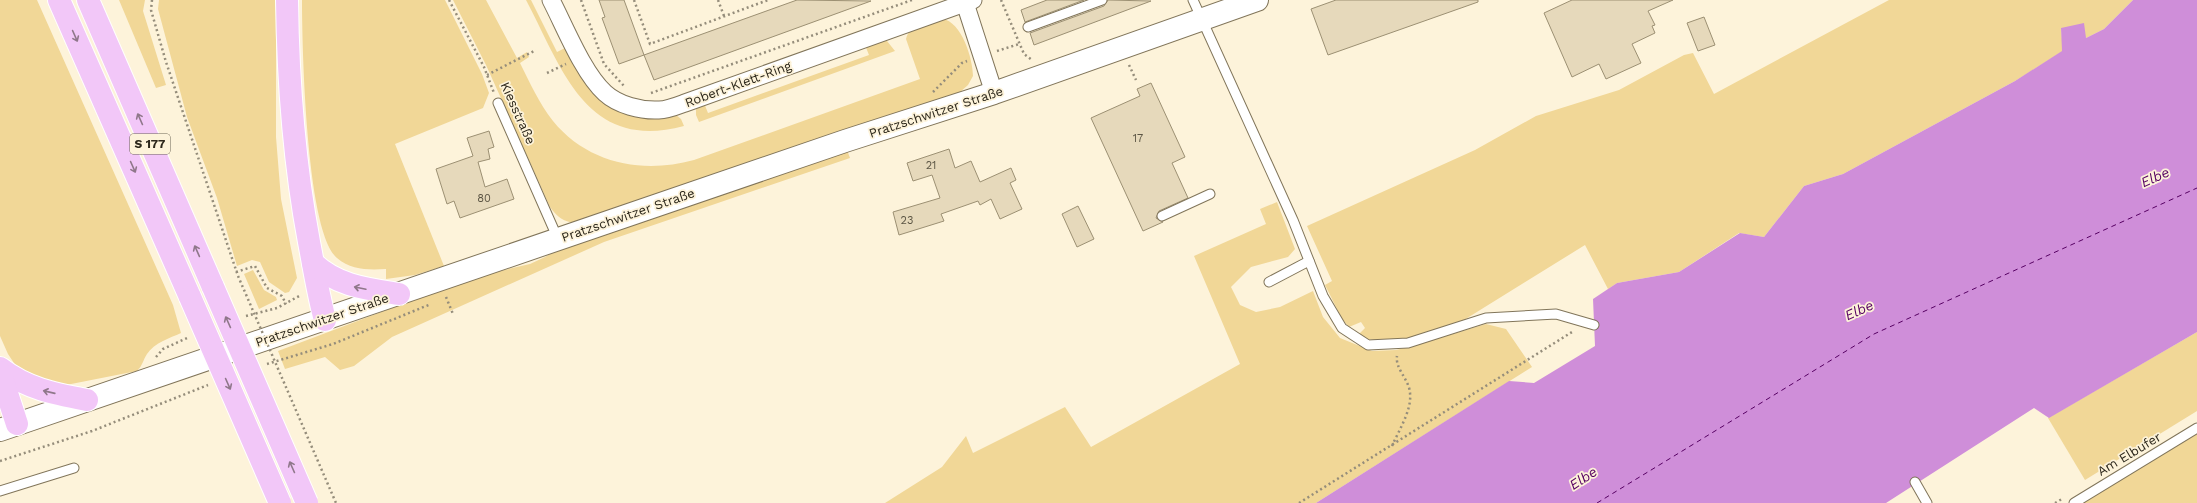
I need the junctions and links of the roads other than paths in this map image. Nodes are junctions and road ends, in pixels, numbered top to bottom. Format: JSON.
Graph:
{"nodes":[{"id":1,"x":59,"y":0,"type":"edge"},
{"id":2,"x":88,"y":0,"type":"edge"},
{"id":3,"x":287,"y":0,"type":"edge"},
{"id":4,"x":552,"y":0,"type":"edge"},
{"id":5,"x":1102,"y":0,"type":"edge"},
{"id":6,"x":1193,"y":0,"type":"edge"},
{"id":7,"x":1257,"y":0,"type":"edge"},
{"id":8,"x":967,"y":1,"type":"edge"},
{"id":9,"x":1201,"y":20,"type":"junction"},
{"id":10,"x":1028,"y":27,"type":"dead end"},
{"id":11,"x":994,"y":93,"type":"junction"},
{"id":12,"x":498,"y":103,"type":"road end"},
{"id":13,"x":1210,"y":194,"type":"dead end"},
{"id":14,"x":1162,"y":216,"type":"dead end"},
{"id":15,"x":558,"y":239,"type":"junction"},
{"id":16,"x":1309,"y":261,"type":"junction"},
{"id":17,"x":313,"y":263,"type":"junction"},
{"id":18,"x":1269,"y":282,"type":"dead end"},
{"id":19,"x":399,"y":294,"type":"junction"},
{"id":20,"x":325,"y":320,"type":"junction"},
{"id":21,"x":1590,"y":324,"type":"road end"},
{"id":22,"x":0,"y":368,"type":"edge"},
{"id":23,"x":0,"y":372,"type":"edge"},
{"id":24,"x":87,"y":400,"type":"junction"},
{"id":25,"x":9,"y":427,"type":"edge"},
{"id":26,"x":2197,"y":428,"type":"edge"},
{"id":27,"x":74,"y":468,"type":"dead end"},
{"id":28,"x":1916,"y":482,"type":"dead end"},
{"id":29,"x":0,"y":490,"type":"edge"},
{"id":30,"x":280,"y":503,"type":"edge"},
{"id":31,"x":307,"y":503,"type":"edge"},
{"id":32,"x":1927,"y":503,"type":"edge"},
{"id":33,"x":2074,"y":503,"type":"edge"}],
"edges":[{"from":1,"to":30,"type":"highway","number":"S 177","one_way":true,"bridge":true},
{"from":31,"to":2,"type":"highway","number":"S 177","one_way":true,"bridge":true},
{"from":3,"to":17,"type":"highway"},
{"from":4,"to":8,"type":"street","name":"Robert-Klett-Ring"},
{"from":5,"to":10,"type":"lane"},
{"from":6,"to":9,"type":"lane"},
{"from":7,"to":9,"type":"street","name":"Pratzschwitzer Straße"},
{"from":8,"to":11,"type":"street"},
{"from":9,"to":11,"type":"street","name":"Pratzschwitzer Straße"},
{"from":9,"to":16,"type":"lane"},
{"from":11,"to":15,"type":"street","name":"Pratzschwitzer Straße"},
{"from":12,"to":15,"type":"lane","name":"Kiesstraße"},
{"from":13,"to":14,"type":"lane"},
{"from":15,"to":19,"type":"street","name":"Pratzschwitzer Straße"},
{"from":16,"to":18,"type":"lane"},
{"from":16,"to":21,"type":"lane"},
{"from":19,"to":17,"type":"highway","one_way":true},
{"from":17,"to":20,"type":"highway"},
{"from":19,"to":20,"type":"street","name":"Pratzschwitzer Straße"},
{"from":20,"to":24,"type":"street","name":"Pratzschwitzer Straße"},
{"from":24,"to":22,"type":"highway","one_way":true},
{"from":23,"to":25,"type":"highway"},
{"from":24,"to":25,"type":"street","name":"Pratzschwitzer Straße"},
{"from":26,"to":33,"type":"lane","name":"Am Elbufer"},
{"from":27,"to":29,"type":"lane"},
{"from":28,"to":32,"type":"lane"}]}
